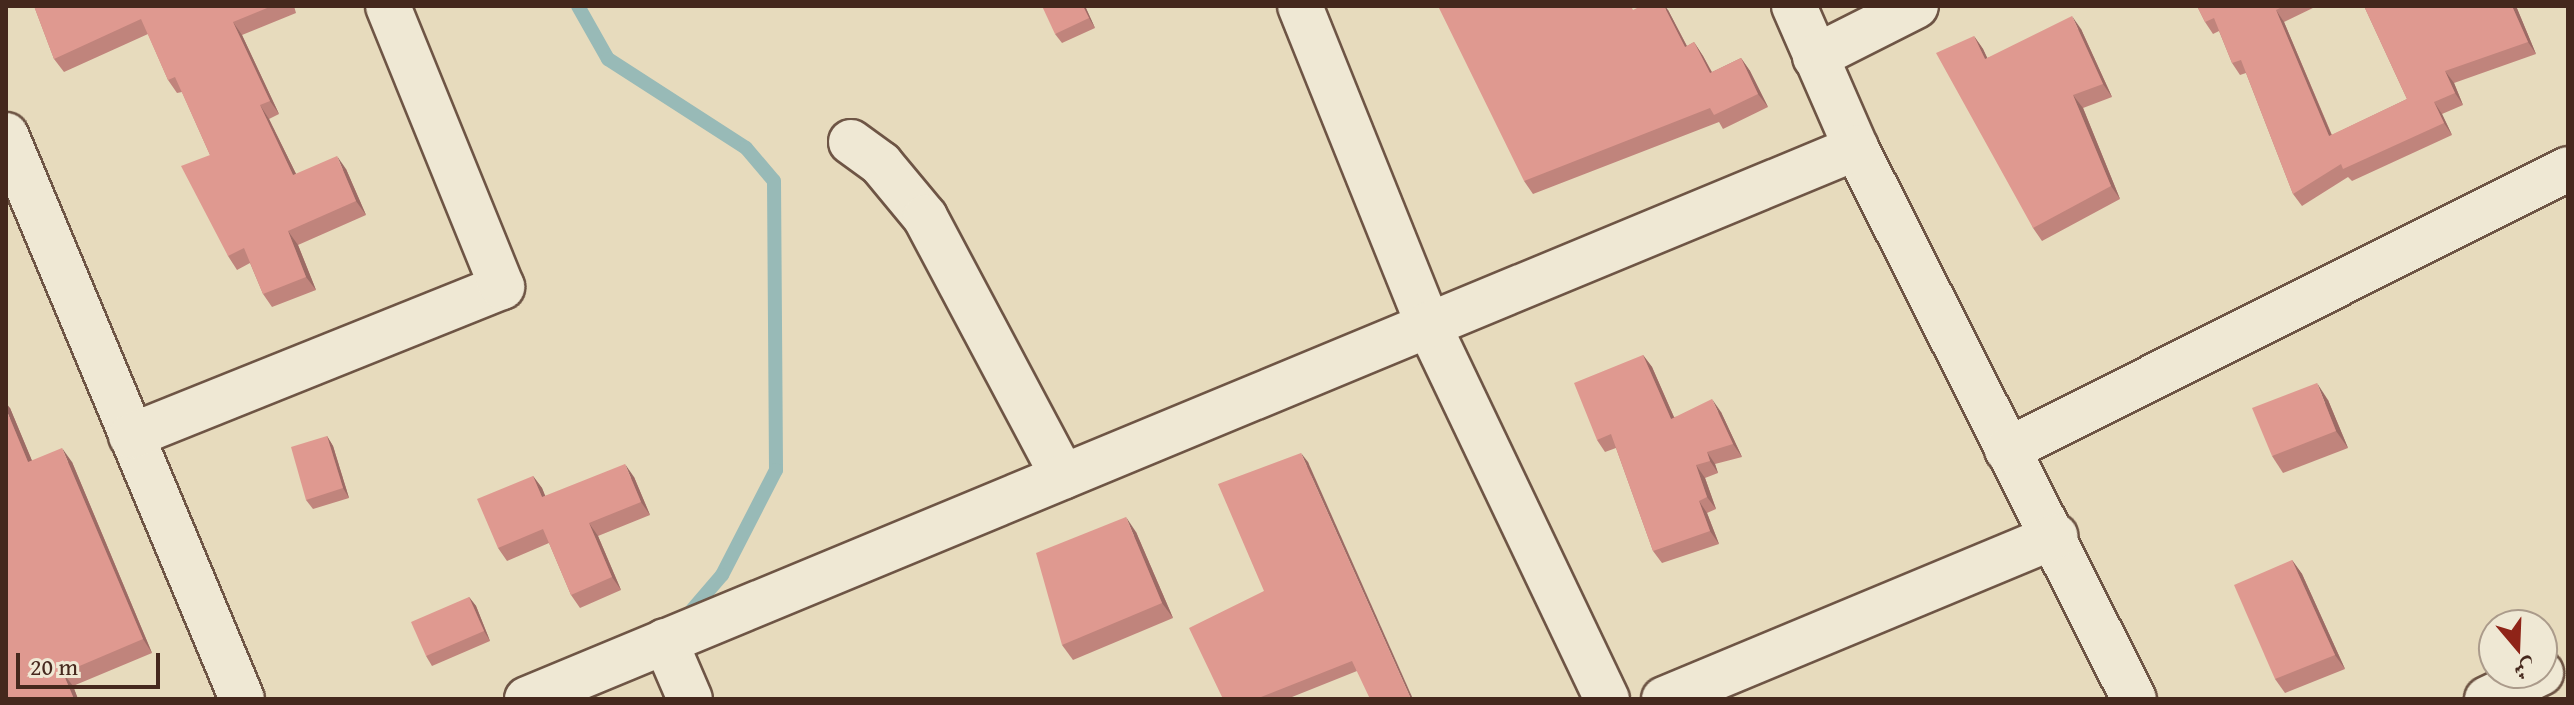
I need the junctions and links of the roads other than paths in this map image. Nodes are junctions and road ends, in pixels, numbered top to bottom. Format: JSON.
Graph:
{"nodes":[{"id":1,"x":388,"y":6,"type":"edge"},
{"id":2,"x":1300,"y":6,"type":"edge"},
{"id":3,"x":1794,"y":6,"type":"edge"},
{"id":4,"x":1916,"y":6,"type":"edge"},
{"id":5,"x":1815,"y":57,"type":"junction"},
{"id":6,"x":6,"y":135,"type":"edge"},
{"id":7,"x":851,"y":142,"type":"dead end"},
{"id":8,"x":1856,"y":148,"type":"junction"},
{"id":9,"x":2568,"y":169,"type":"edge"},
{"id":10,"x":1428,"y":324,"type":"junction"},
{"id":11,"x":131,"y":436,"type":"junction"},
{"id":12,"x":2007,"y":450,"type":"junction"},
{"id":13,"x":1063,"y":477,"type":"junction"},
{"id":14,"x":2055,"y":536,"type":"junction"},
{"id":15,"x":665,"y":641,"type":"junction"},
{"id":16,"x":2508,"y":689,"type":"edge"},
{"id":17,"x":242,"y":699,"type":"edge"},
{"id":18,"x":527,"y":699,"type":"edge"},
{"id":19,"x":690,"y":699,"type":"edge"},
{"id":20,"x":1607,"y":699,"type":"edge"},
{"id":21,"x":1664,"y":699,"type":"edge"},
{"id":22,"x":2134,"y":699,"type":"edge"},
{"id":23,"x":2487,"y":699,"type":"edge"}],
"edges":[{"from":1,"to":11,"type":"street"},
{"from":2,"to":10,"type":"street"},
{"from":3,"to":5,"type":"street"},
{"from":4,"to":5,"type":"street"},
{"from":5,"to":8,"type":"street"},
{"from":6,"to":11,"type":"street"},
{"from":7,"to":13,"type":"street"},
{"from":8,"to":10,"type":"street"},
{"from":8,"to":12,"type":"street"},
{"from":9,"to":12,"type":"street"},
{"from":10,"to":13,"type":"street"},
{"from":10,"to":20,"type":"street"},
{"from":11,"to":17,"type":"street"},
{"from":12,"to":14,"type":"street"},
{"from":13,"to":15,"type":"street"},
{"from":14,"to":21,"type":"street"},
{"from":14,"to":22,"type":"street"},
{"from":15,"to":18,"type":"street"},
{"from":15,"to":19,"type":"street"},
{"from":16,"to":23,"type":"street"}]}
